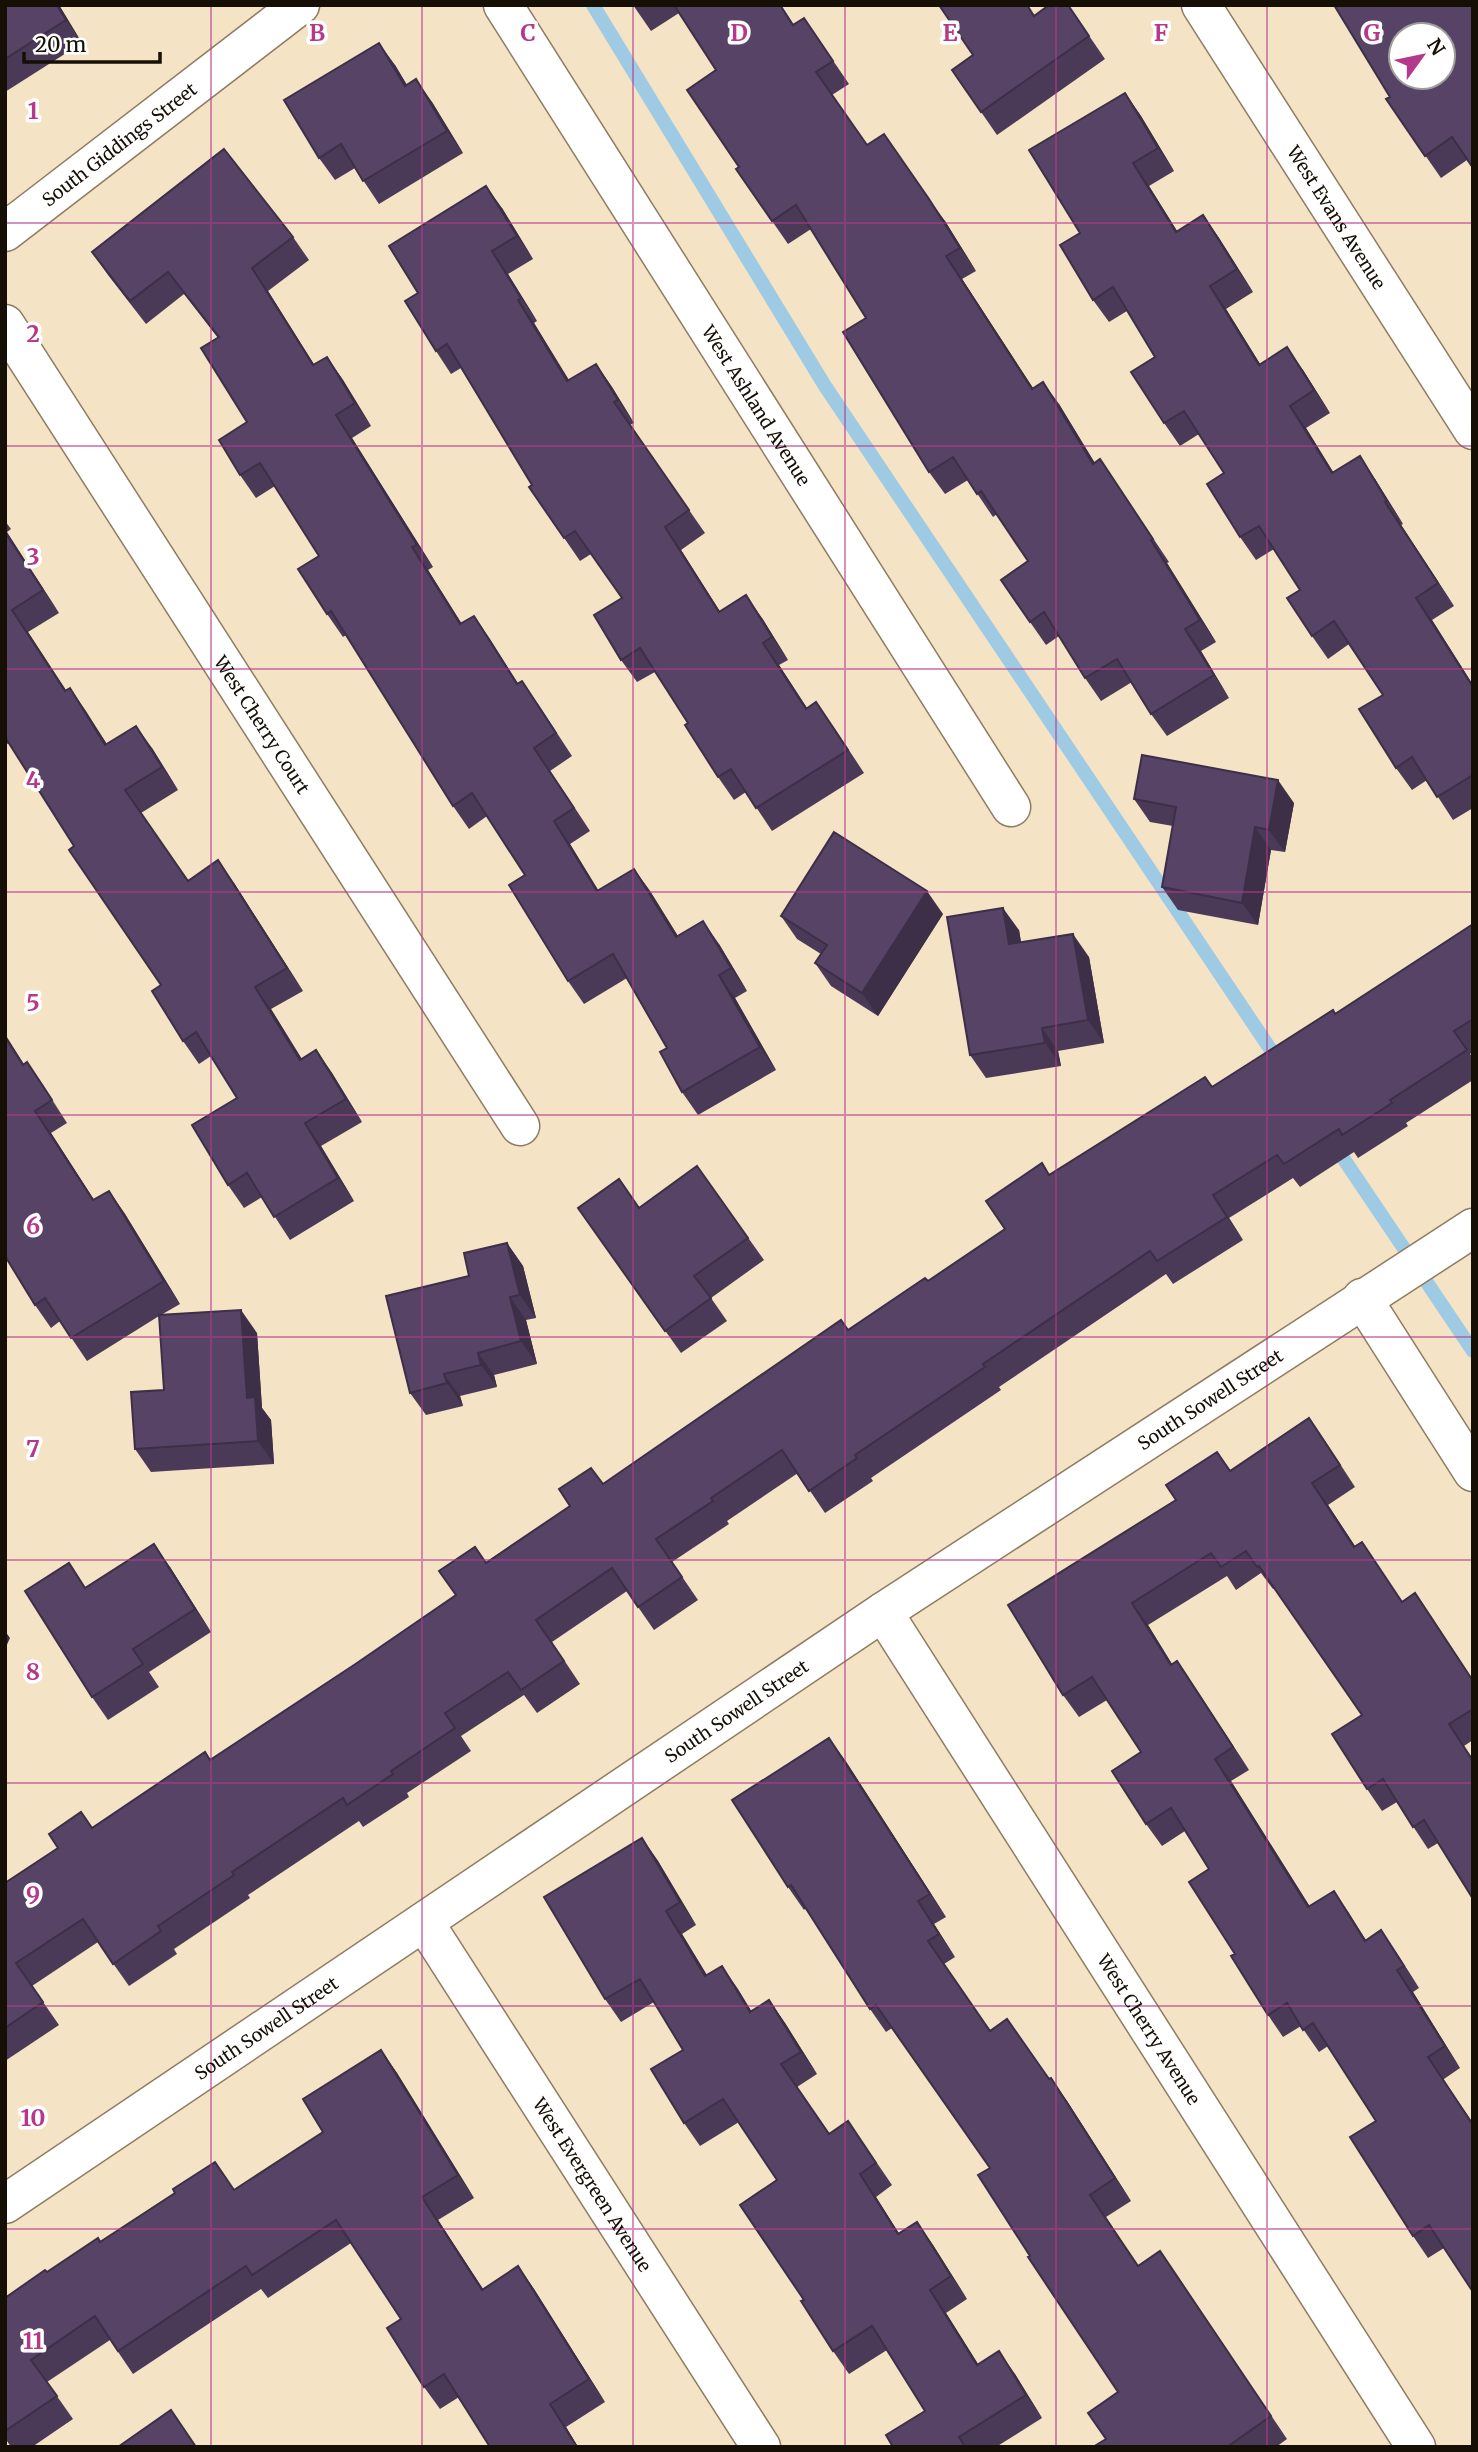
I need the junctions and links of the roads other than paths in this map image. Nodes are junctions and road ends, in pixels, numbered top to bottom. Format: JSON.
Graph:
{"nodes":[{"id":1,"x":300,"y":5,"type":"edge"},
{"id":2,"x":503,"y":5,"type":"edge"},
{"id":3,"x":1201,"y":5,"type":"edge"},
{"id":4,"x":5,"y":232,"type":"edge"},
{"id":5,"x":5,"y":324,"type":"edge"},
{"id":6,"x":1473,"y":430,"type":"edge"},
{"id":7,"x":1011,"y":807,"type":"dead end"},
{"id":8,"x":520,"y":1126,"type":"dead end"},
{"id":9,"x":1473,"y":1228,"type":"edge"},
{"id":10,"x":1362,"y":1298,"type":"junction"},
{"id":11,"x":1473,"y":1472,"type":"edge"},
{"id":12,"x":884,"y":1612,"type":"junction"},
{"id":13,"x":425,"y":1922,"type":"junction"},
{"id":14,"x":5,"y":2204,"type":"edge"},
{"id":15,"x":761,"y":2447,"type":"edge"},
{"id":16,"x":1416,"y":2447,"type":"edge"}],
"edges":[{"from":1,"to":4,"type":"street","name":"South Giddings Street"},
{"from":2,"to":7,"type":"street","name":"West Ashland Avenue"},
{"from":3,"to":6,"type":"street","name":"West Evans Avenue"},
{"from":5,"to":8,"type":"street","name":"West Cherry Court"},
{"from":9,"to":10,"type":"street","name":"South Sowell Street"},
{"from":10,"to":11,"type":"street"},
{"from":10,"to":12,"type":"street","name":"South Sowell Street"},
{"from":12,"to":13,"type":"street","name":"South Sowell Street"},
{"from":12,"to":16,"type":"street","name":"West Cherry Avenue"},
{"from":13,"to":14,"type":"street","name":"South Sowell Street"},
{"from":13,"to":15,"type":"street","name":"West Evergreen Avenue"}]}
